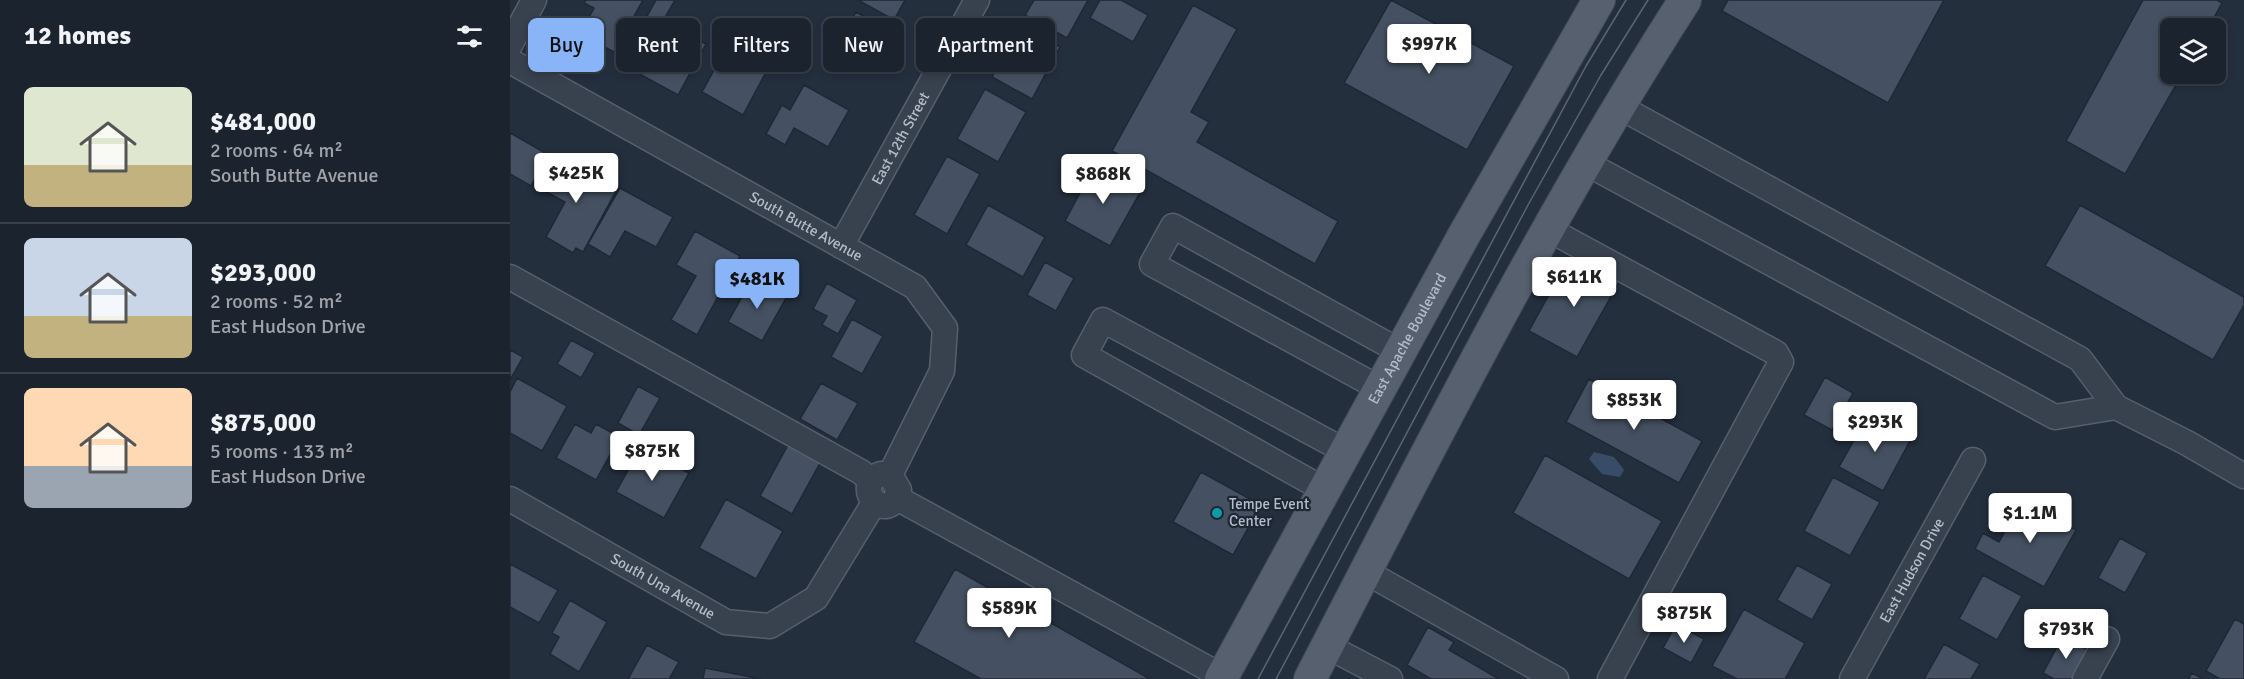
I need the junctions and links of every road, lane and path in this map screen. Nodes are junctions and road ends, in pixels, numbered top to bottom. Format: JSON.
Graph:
{"nodes":[{"id":1,"x":534,"y":0,"type":"edge"},
{"id":2,"x":977,"y":0,"type":"edge"},
{"id":3,"x":1599,"y":0,"type":"edge"},
{"id":4,"x":1685,"y":0,"type":"edge"},
{"id":5,"x":510,"y":45,"type":"edge"},
{"id":6,"x":510,"y":61,"type":"edge"},
{"id":7,"x":1618,"y":106,"type":"junction"},
{"id":8,"x":1584,"y":162,"type":"junction"},
{"id":9,"x":1548,"y":229,"type":"junction"},
{"id":10,"x":841,"y":246,"type":"junction"},
{"id":11,"x":510,"y":277,"type":"edge"},
{"id":12,"x":1401,"y":352,"type":"junction"},
{"id":13,"x":1382,"y":389,"type":"junction"},
{"id":14,"x":2116,"y":407,"type":"junction"},
{"id":15,"x":1345,"y":451,"type":"junction"},
{"id":16,"x":1973,"y":460,"type":"dead end"},
{"id":17,"x":2244,"y":476,"type":"edge"},
{"id":18,"x":884,"y":486,"type":"junction"},
{"id":19,"x":1324,"y":490,"type":"junction"},
{"id":20,"x":510,"y":499,"type":"edge"},
{"id":21,"x":1366,"y":572,"type":"junction"},
{"id":22,"x":2107,"y":639,"type":"dead end"},
{"id":23,"x":1327,"y":646,"type":"junction"},
{"id":24,"x":1223,"y":678,"type":"edge"},
{"id":25,"x":1310,"y":679,"type":"edge"},
{"id":26,"x":1390,"y":679,"type":"edge"},
{"id":27,"x":1556,"y":679,"type":"edge"},
{"id":28,"x":1610,"y":679,"type":"edge"},
{"id":29,"x":1852,"y":679,"type":"edge"},
{"id":30,"x":2085,"y":679,"type":"edge"}],
"edges":[{"from":1,"to":5,"type":"street"},
{"from":2,"to":10,"type":"street","name":"East 12th Street"},
{"from":3,"to":12,"type":"main road","name":"East Apache Boulevard"},
{"from":4,"to":7,"type":"main road"},
{"from":6,"to":10,"type":"street","name":"South Butte Avenue"},
{"from":7,"to":8,"type":"main road"},
{"from":7,"to":14,"type":"street"},
{"from":8,"to":9,"type":"main road"},
{"from":8,"to":14,"type":"street"},
{"from":9,"to":21,"type":"main road"},
{"from":9,"to":28,"type":"street"},
{"from":10,"to":18,"type":"street","name":"South Butte Avenue"},
{"from":11,"to":18,"type":"street"},
{"from":12,"to":13,"type":"main road","name":"East Apache Boulevard"},
{"from":12,"to":13,"type":"street"},
{"from":13,"to":15,"type":"main road","name":"East Apache Boulevard"},
{"from":14,"to":17,"type":"street"},
{"from":15,"to":19,"type":"main road","name":"East Apache Boulevard"},
{"from":15,"to":19,"type":"street"},
{"from":16,"to":29,"type":"street","name":"East Hudson Drive"},
{"from":18,"to":20,"type":"street","name":"South Una Avenue"},
{"from":18,"to":24,"type":"street"},
{"from":19,"to":24,"type":"main road","name":"East Apache Boulevard"},
{"from":21,"to":23,"type":"main road"},
{"from":21,"to":27,"type":"street"},
{"from":22,"to":30,"type":"street"},
{"from":23,"to":25,"type":"main road"},
{"from":23,"to":26,"type":"street"}]}
